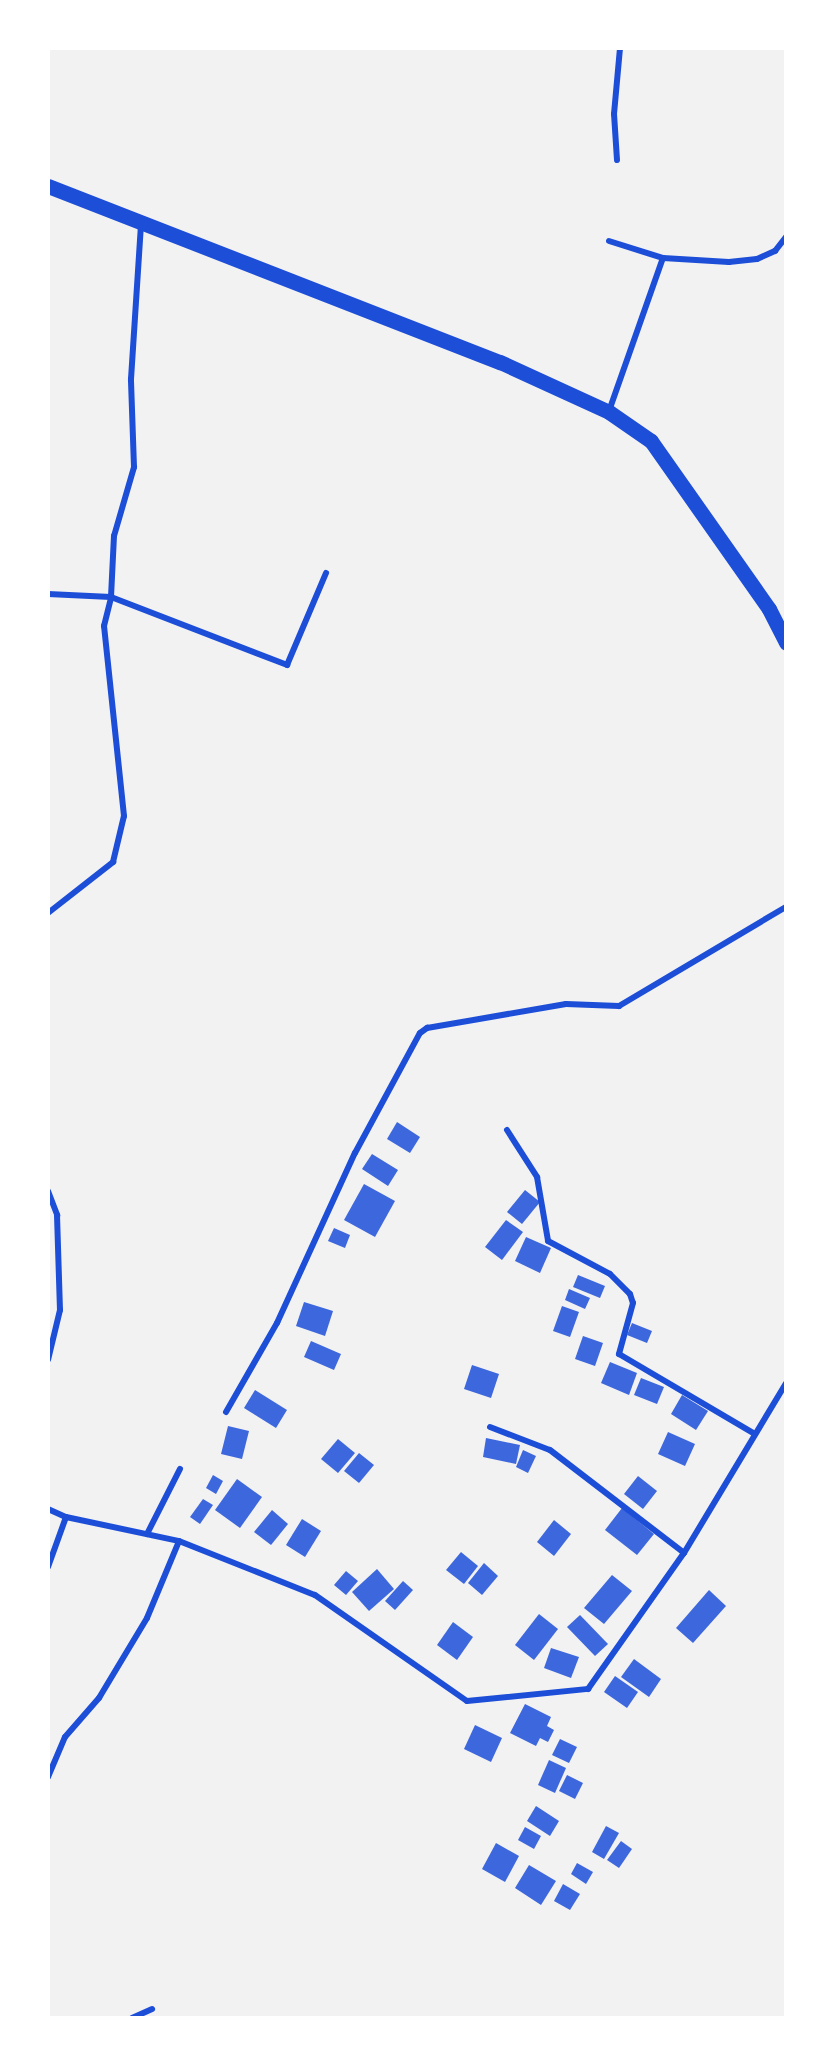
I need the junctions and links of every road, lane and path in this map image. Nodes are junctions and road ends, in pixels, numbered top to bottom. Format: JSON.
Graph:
{"nodes":[{"id":1,"x":620,"y":48,"type":"edge"},
{"id":2,"x":617,"y":160,"type":"dead end"},
{"id":3,"x":48,"y":186,"type":"edge"},
{"id":4,"x":141,"y":223,"type":"junction"},
{"id":5,"x":786,"y":237,"type":"edge"},
{"id":6,"x":609,"y":241,"type":"dead end"},
{"id":7,"x":663,"y":258,"type":"junction"},
{"id":8,"x":609,"y":412,"type":"junction"},
{"id":9,"x":326,"y":573,"type":"dead end"},
{"id":10,"x":48,"y":594,"type":"edge"},
{"id":11,"x":111,"y":597,"type":"junction"},
{"id":12,"x":786,"y":643,"type":"edge"},
{"id":13,"x":786,"y":907,"type":"edge"},
{"id":14,"x":48,"y":913,"type":"edge"},
{"id":15,"x":507,"y":1131,"type":"dead end"},
{"id":16,"x":48,"y":1191,"type":"edge"},
{"id":17,"x":48,"y":1360,"type":"edge"},
{"id":18,"x":786,"y":1383,"type":"edge"},
{"id":19,"x":225,"y":1412,"type":"dead end"},
{"id":20,"x":490,"y":1427,"type":"dead end"},
{"id":21,"x":753,"y":1433,"type":"junction"},
{"id":22,"x":180,"y":1469,"type":"dead end"},
{"id":23,"x":48,"y":1509,"type":"edge"},
{"id":24,"x":66,"y":1517,"type":"junction"},
{"id":25,"x":147,"y":1534,"type":"junction"},
{"id":26,"x":179,"y":1541,"type":"junction"},
{"id":27,"x":684,"y":1553,"type":"junction"},
{"id":28,"x":48,"y":1567,"type":"edge"},
{"id":29,"x":48,"y":1777,"type":"edge"},
{"id":30,"x":152,"y":2009,"type":"dead end"},
{"id":31,"x":132,"y":2018,"type":"edge"}],
"edges":[{"from":1,"to":2,"type":"street"},
{"from":3,"to":4,"type":"main road"},
{"from":4,"to":8,"type":"main road"},
{"from":4,"to":11,"type":"street"},
{"from":5,"to":7,"type":"street"},
{"from":6,"to":7,"type":"street"},
{"from":7,"to":8,"type":"street"},
{"from":8,"to":12,"type":"main road"},
{"from":9,"to":11,"type":"street"},
{"from":10,"to":11,"type":"street"},
{"from":11,"to":14,"type":"street"},
{"from":13,"to":19,"type":"street"},
{"from":15,"to":21,"type":"street"},
{"from":16,"to":17,"type":"street"},
{"from":18,"to":21,"type":"street"},
{"from":20,"to":27,"type":"street"},
{"from":21,"to":27,"type":"street"},
{"from":22,"to":25,"type":"street"},
{"from":23,"to":24,"type":"street"},
{"from":24,"to":25,"type":"street"},
{"from":24,"to":28,"type":"street"},
{"from":25,"to":26,"type":"street"},
{"from":26,"to":27,"type":"street"},
{"from":26,"to":29,"type":"street"},
{"from":30,"to":31,"type":"street"}]}
